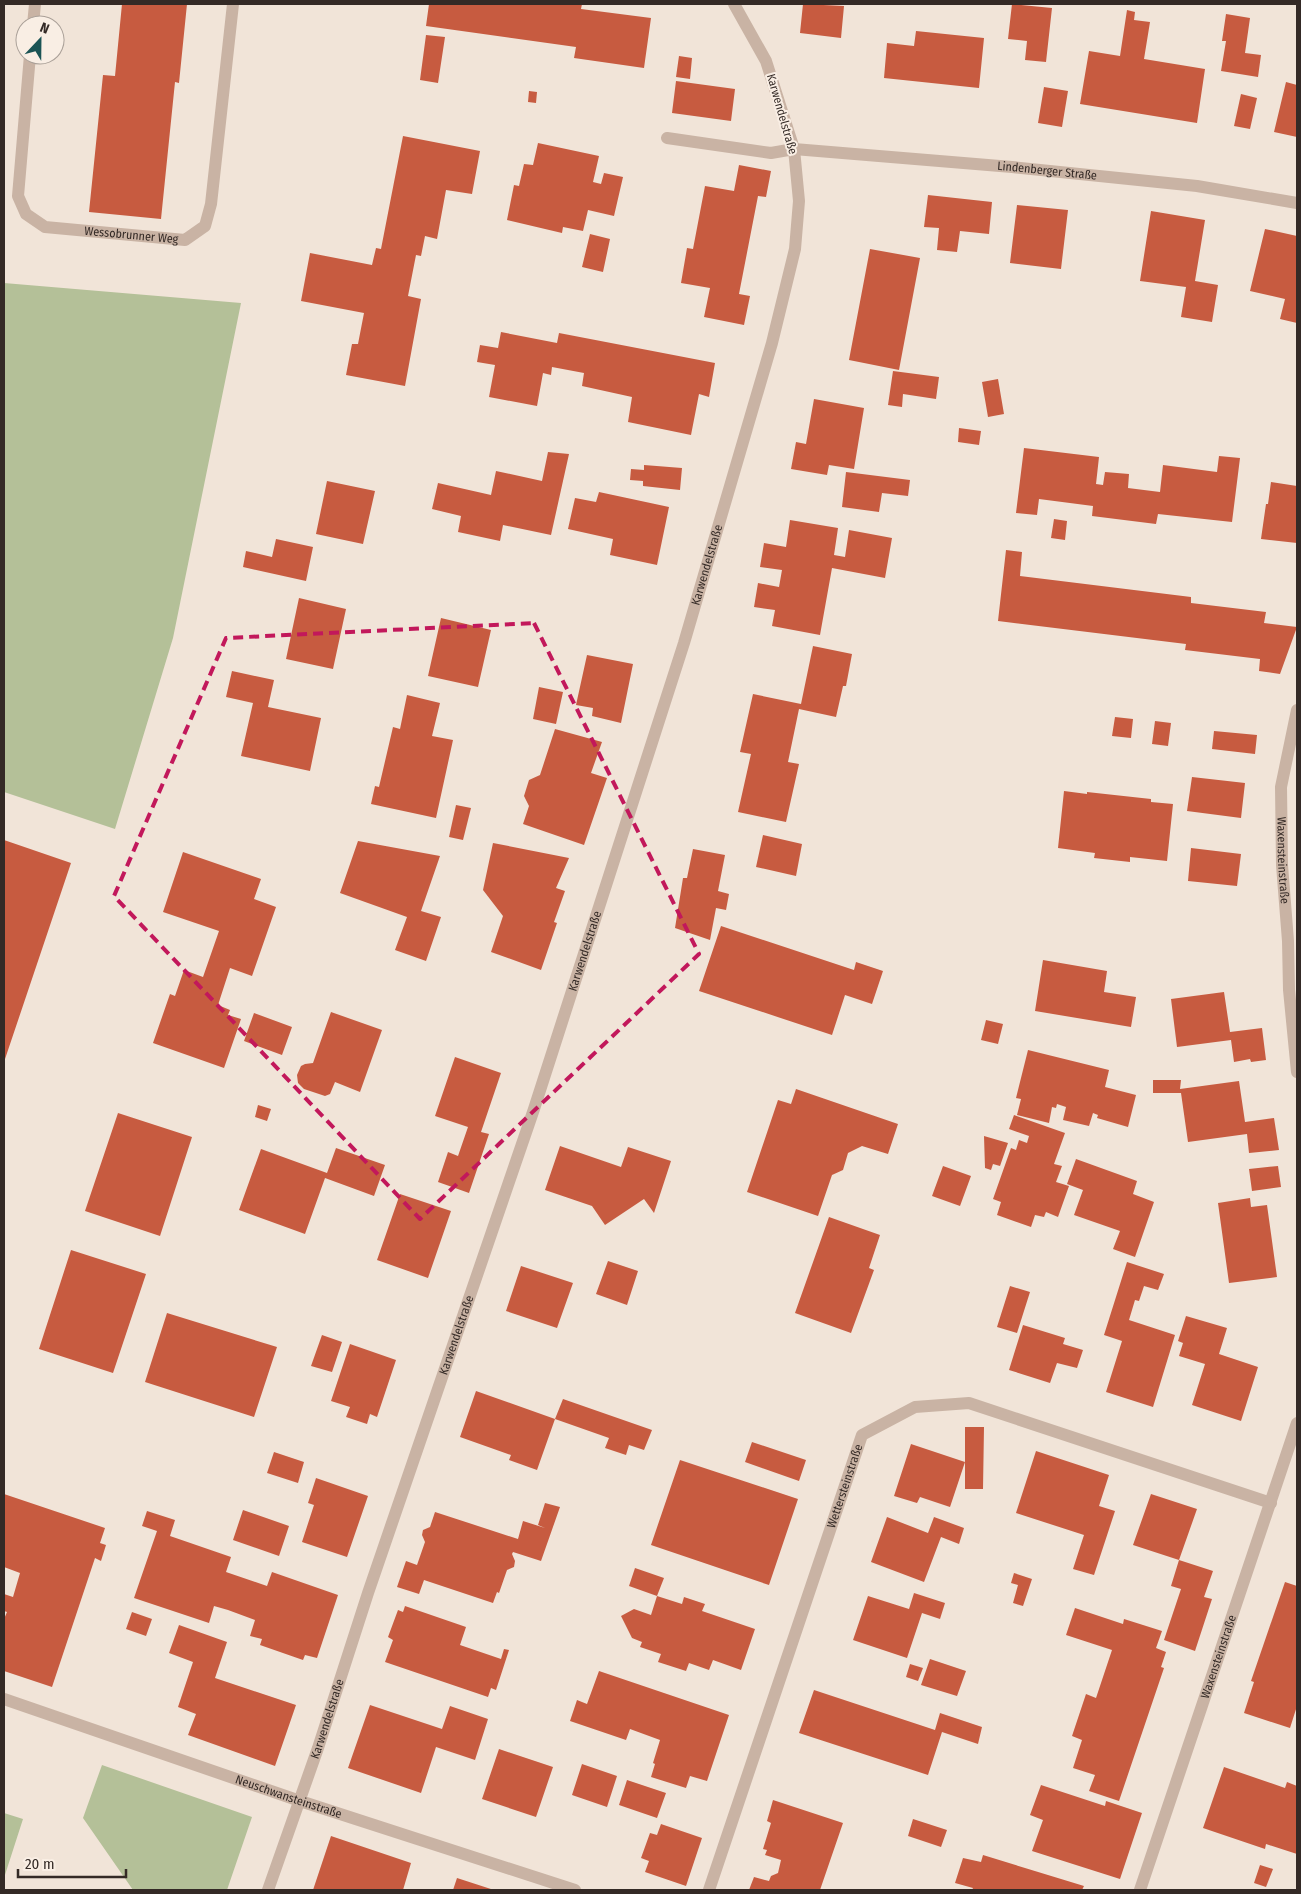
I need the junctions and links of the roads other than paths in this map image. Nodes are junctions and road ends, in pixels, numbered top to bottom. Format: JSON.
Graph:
{"nodes":[{"id":1,"x":233,"y":4,"type":"edge"},
{"id":2,"x":734,"y":4,"type":"edge"},
{"id":3,"x":29,"y":65,"type":"edge"},
{"id":4,"x":667,"y":138,"type":"dead end"},
{"id":5,"x":794,"y":149,"type":"junction"},
{"id":6,"x":1297,"y":203,"type":"edge"},
{"id":7,"x":1297,"y":710,"type":"edge"},
{"id":8,"x":1293,"y":943,"type":"edge"},
{"id":9,"x":1297,"y":1072,"type":"edge"},
{"id":10,"x":1297,"y":1423,"type":"edge"},
{"id":11,"x":1271,"y":1504,"type":"junction"},
{"id":12,"x":4,"y":1699,"type":"edge"},
{"id":13,"x":300,"y":1801,"type":"junction"},
{"id":14,"x":268,"y":1890,"type":"edge"},
{"id":15,"x":575,"y":1890,"type":"edge"},
{"id":16,"x":710,"y":1890,"type":"edge"},
{"id":17,"x":1140,"y":1890,"type":"edge"}],
"edges":[{"from":1,"to":3,"type":"street","name":"Wessobrunner Weg"},
{"from":2,"to":5,"type":"street","name":"Karwendelstraße"},
{"from":4,"to":5,"type":"street","name":"Lindenberger Straße"},
{"from":5,"to":6,"type":"street","name":"Lindenberger Straße"},
{"from":5,"to":13,"type":"street","name":"Karwendelstraße"},
{"from":7,"to":8,"type":"street","name":"Waxensteinstraße"},
{"from":8,"to":9,"type":"street","name":"Waxensteinstraße"},
{"from":10,"to":11,"type":"street","name":"Waxensteinstraße"},
{"from":11,"to":16,"type":"street","name":"Wettersteinstraße"},
{"from":11,"to":17,"type":"street","name":"Waxensteinstraße"},
{"from":12,"to":13,"type":"street","name":"Neuschwansteinstraße"},
{"from":13,"to":14,"type":"street","name":"Karwendelstraße"},
{"from":13,"to":15,"type":"street","name":"Neuschwansteinstraße"}]}
